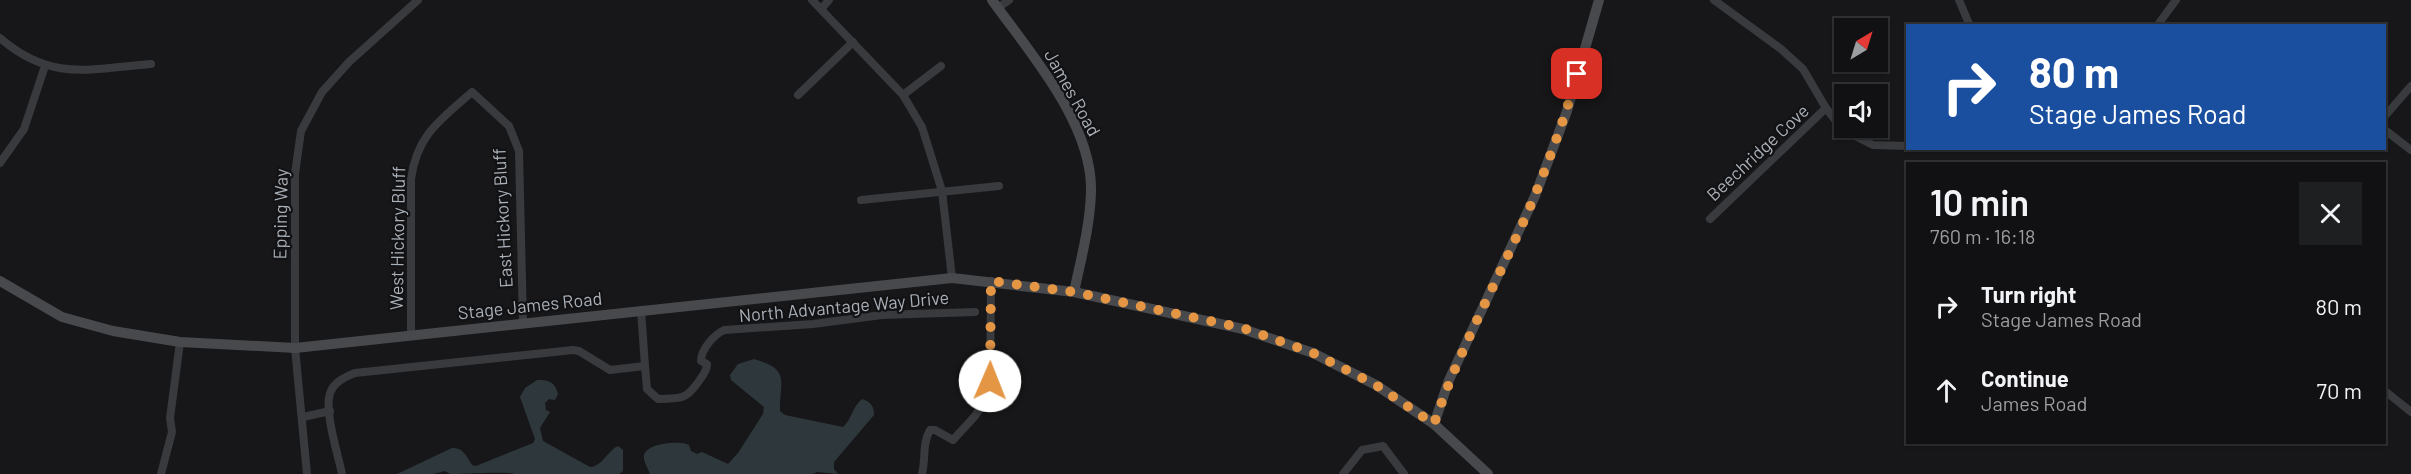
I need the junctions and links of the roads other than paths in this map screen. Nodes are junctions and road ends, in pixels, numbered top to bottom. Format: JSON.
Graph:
{"nodes":[{"id":1,"x":418,"y":0,"type":"edge"},
{"id":2,"x":812,"y":0,"type":"edge"},
{"id":3,"x":829,"y":0,"type":"edge"},
{"id":4,"x":1009,"y":0,"type":"edge"},
{"id":5,"x":1599,"y":0,"type":"edge"},
{"id":6,"x":1714,"y":0,"type":"edge"},
{"id":7,"x":1959,"y":0,"type":"edge"},
{"id":8,"x":2176,"y":0,"type":"edge"},
{"id":9,"x":995,"y":4,"type":"edge"},
{"id":10,"x":820,"y":9,"type":"junction"},
{"id":11,"x":1969,"y":24,"type":"edge"},
{"id":12,"x":2158,"y":24,"type":"edge"},
{"id":13,"x":0,"y":38,"type":"edge"},
{"id":14,"x":853,"y":42,"type":"junction"},
{"id":15,"x":151,"y":64,"type":"dead end"},
{"id":16,"x":45,"y":66,"type":"junction"},
{"id":17,"x":941,"y":66,"type":"dead end"},
{"id":18,"x":2411,"y":86,"type":"edge"},
{"id":19,"x":472,"y":92,"type":"joint"},
{"id":20,"x":798,"y":95,"type":"dead end"},
{"id":21,"x":903,"y":95,"type":"junction"},
{"id":22,"x":1826,"y":108,"type":"junction"},
{"id":23,"x":2386,"y":115,"type":"edge"},
{"id":24,"x":2386,"y":131,"type":"edge"},
{"id":25,"x":1906,"y":146,"type":"edge"},
{"id":26,"x":2411,"y":150,"type":"edge"},
{"id":27,"x":0,"y":163,"type":"edge"},
{"id":28,"x":999,"y":186,"type":"dead end"},
{"id":29,"x":942,"y":191,"type":"junction"},
{"id":30,"x":861,"y":200,"type":"dead end"},
{"id":31,"x":1710,"y":219,"type":"dead end"},
{"id":32,"x":952,"y":278,"type":"junction"},
{"id":33,"x":991,"y":281,"type":"junction"},
{"id":34,"x":0,"y":282,"type":"edge"},
{"id":35,"x":1074,"y":292,"type":"junction"},
{"id":36,"x":641,"y":310,"type":"junction"},
{"id":37,"x":975,"y":312,"type":"dead end"},
{"id":38,"x":523,"y":323,"type":"junction"},
{"id":39,"x":411,"y":336,"type":"junction"},
{"id":40,"x":180,"y":342,"type":"junction"},
{"id":41,"x":295,"y":348,"type":"junction"},
{"id":42,"x":645,"y":366,"type":"junction"},
{"id":43,"x":2386,"y":392,"type":"edge"},
{"id":44,"x":330,"y":411,"type":"junction"},
{"id":45,"x":2411,"y":412,"type":"edge"},
{"id":46,"x":303,"y":417,"type":"junction"},
{"id":47,"x":1434,"y":424,"type":"junction"},
{"id":48,"x":1346,"y":473,"type":"edge"},
{"id":49,"x":161,"y":474,"type":"edge"},
{"id":50,"x":308,"y":474,"type":"edge"},
{"id":51,"x":342,"y":474,"type":"edge"},
{"id":52,"x":922,"y":474,"type":"edge"},
{"id":53,"x":1404,"y":474,"type":"edge"},
{"id":54,"x":1488,"y":474,"type":"edge"}],
"edges":[{"from":1,"to":41,"type":"street","name":"Epping Way"},
{"from":2,"to":10,"type":"street"},
{"from":3,"to":10,"type":"street"},
{"from":4,"to":9,"type":"street"},
{"from":5,"to":47,"type":"main road"},
{"from":6,"to":22,"type":"street"},
{"from":7,"to":11,"type":"street"},
{"from":8,"to":12,"type":"street"},
{"from":9,"to":35,"type":"main road","name":"James Road"},
{"from":10,"to":14,"type":"street"},
{"from":13,"to":16,"type":"street"},
{"from":14,"to":20,"type":"street"},
{"from":14,"to":21,"type":"street"},
{"from":15,"to":16,"type":"street"},
{"from":16,"to":27,"type":"street"},
{"from":17,"to":21,"type":"street"},
{"from":18,"to":23,"type":"street"},
{"from":19,"to":38,"type":"street","name":"East Hickory Bluff"},
{"from":19,"to":39,"type":"street","name":"West Hickory Bluff"},
{"from":21,"to":29,"type":"street"},
{"from":22,"to":25,"type":"street"},
{"from":22,"to":31,"type":"street","name":"Beechridge Cove"},
{"from":24,"to":26,"type":"street"},
{"from":28,"to":29,"type":"street"},
{"from":29,"to":30,"type":"street"},
{"from":29,"to":32,"type":"street"},
{"from":32,"to":33,"type":"main road","name":"Stage James Road"},
{"from":32,"to":36,"type":"main road","name":"Stage James Road"},
{"from":33,"to":35,"type":"main road","name":"Stage James Road"},
{"from":33,"to":52,"type":"street"},
{"from":34,"to":40,"type":"main road","name":"Stage James Road"},
{"from":35,"to":47,"type":"main road"},
{"from":36,"to":38,"type":"main road","name":"Stage James Road"},
{"from":36,"to":42,"type":"street","name":"North Advantage Way Drive"},
{"from":37,"to":42,"type":"street","name":"North Advantage Way Drive"},
{"from":38,"to":39,"type":"main road","name":"Stage James Road"},
{"from":39,"to":41,"type":"main road","name":"Stage James Road"},
{"from":40,"to":41,"type":"main road","name":"Stage James Road"},
{"from":40,"to":49,"type":"street"},
{"from":41,"to":46,"type":"street","name":"Epping Way"},
{"from":42,"to":44,"type":"street"},
{"from":43,"to":45,"type":"street"},
{"from":44,"to":46,"type":"street"},
{"from":44,"to":51,"type":"street"},
{"from":46,"to":50,"type":"street","name":"Epping Way"},
{"from":47,"to":54,"type":"main road"},
{"from":48,"to":53,"type":"street"}]}
